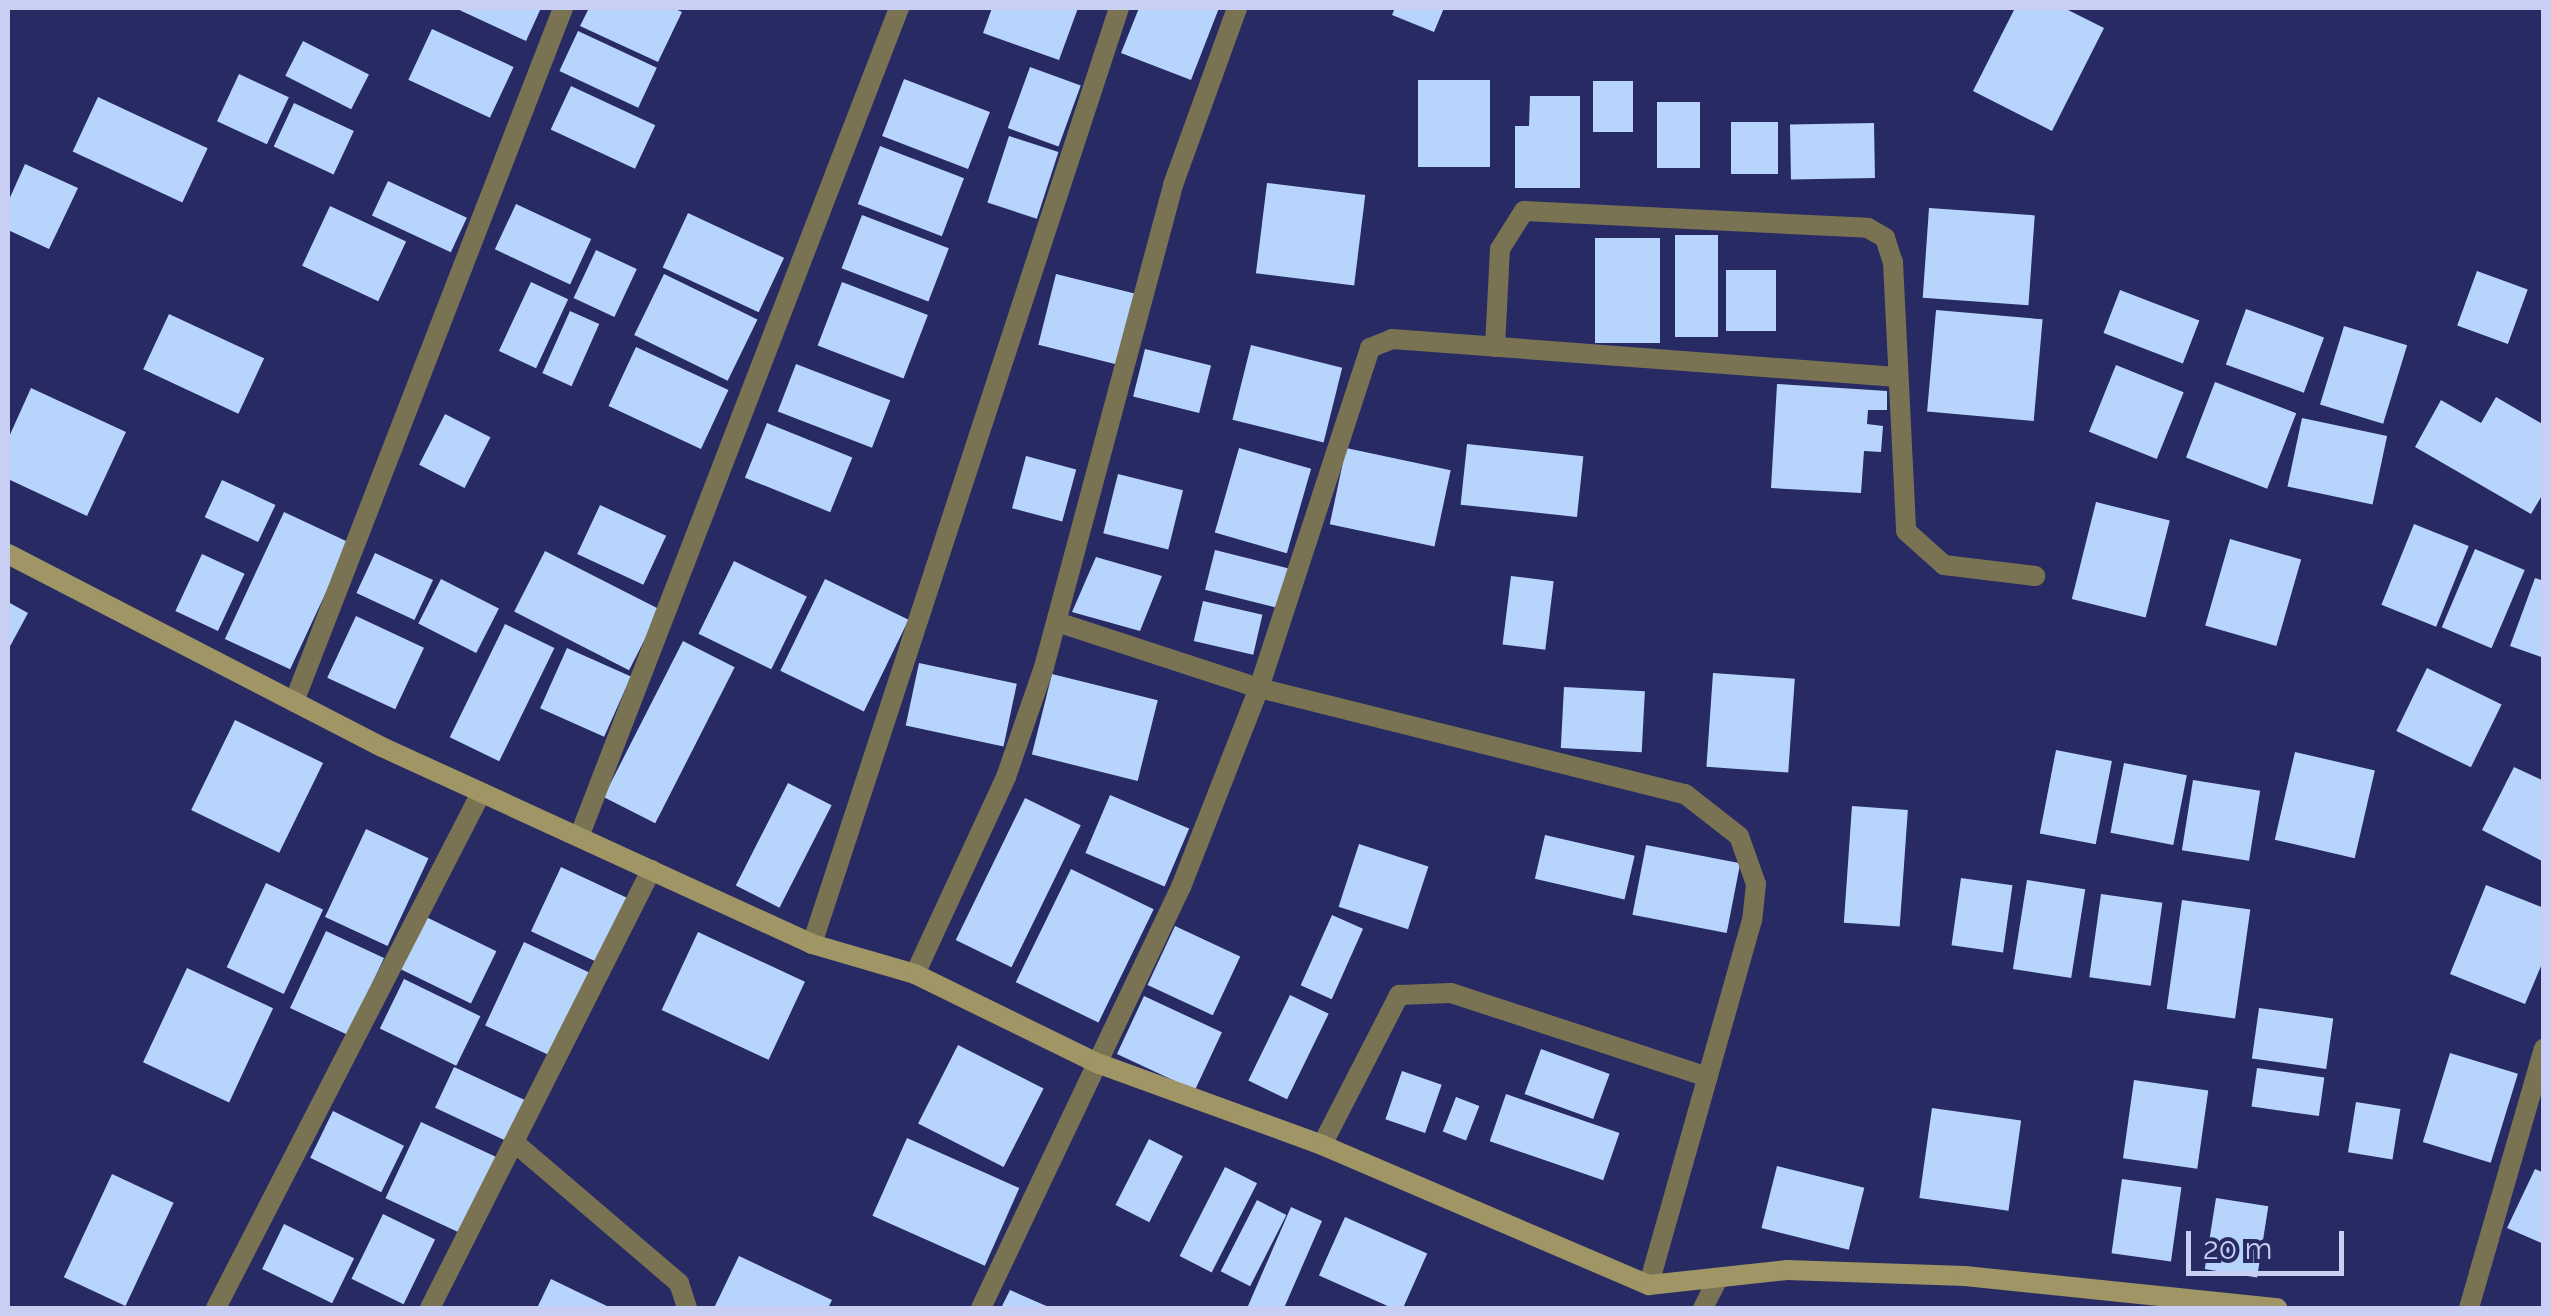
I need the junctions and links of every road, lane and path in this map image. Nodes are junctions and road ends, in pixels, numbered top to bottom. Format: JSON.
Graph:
{"nodes":[{"id":1,"x":563,"y":8,"type":"edge"},
{"id":2,"x":899,"y":8,"type":"edge"},
{"id":3,"x":1119,"y":8,"type":"edge"},
{"id":4,"x":1238,"y":8,"type":"edge"},
{"id":5,"x":1495,"y":347,"type":"junction"},
{"id":6,"x":1897,"y":376,"type":"junction"},
{"id":7,"x":8,"y":554,"type":"edge"},
{"id":8,"x":2035,"y":576,"type":"dead end"},
{"id":9,"x":1057,"y":622,"type":"junction"},
{"id":10,"x":1260,"y":688,"type":"junction"},
{"id":11,"x":294,"y":702,"type":"junction"},
{"id":12,"x":481,"y":792,"type":"junction"},
{"id":13,"x":579,"y":838,"type":"junction"},
{"id":14,"x":651,"y":870,"type":"junction"},
{"id":15,"x":812,"y":944,"type":"junction"},
{"id":16,"x":915,"y":974,"type":"junction"},
{"id":17,"x":2544,"y":1048,"type":"edge"},
{"id":18,"x":1097,"y":1063,"type":"junction"},
{"id":19,"x":1708,"y":1076,"type":"junction"},
{"id":20,"x":515,"y":1143,"type":"junction"},
{"id":21,"x":1322,"y":1145,"type":"junction"},
{"id":22,"x":1715,"y":1284,"type":"junction"},
{"id":23,"x":1648,"y":1285,"type":"junction"},
{"id":24,"x":216,"y":1308,"type":"edge"},
{"id":25,"x":430,"y":1308,"type":"edge"},
{"id":26,"x":686,"y":1308,"type":"edge"},
{"id":27,"x":982,"y":1308,"type":"edge"},
{"id":28,"x":1703,"y":1308,"type":"edge"},
{"id":29,"x":2265,"y":1308,"type":"edge"},
{"id":30,"x":2470,"y":1308,"type":"edge"}],
"edges":[{"from":1,"to":11,"type":"street"},
{"from":2,"to":13,"type":"street"},
{"from":3,"to":15,"type":"street"},
{"from":4,"to":9,"type":"street"},
{"from":5,"to":6,"type":"street"},
{"from":5,"to":6,"type":"street"},
{"from":5,"to":10,"type":"street"},
{"from":6,"to":8,"type":"street"},
{"from":7,"to":11,"type":"street"},
{"from":9,"to":10,"type":"street"},
{"from":9,"to":16,"type":"street"},
{"from":10,"to":18,"type":"street"},
{"from":10,"to":19,"type":"street"},
{"from":11,"to":12,"type":"street"},
{"from":12,"to":13,"type":"street"},
{"from":12,"to":24,"type":"street"},
{"from":13,"to":14,"type":"street"},
{"from":14,"to":15,"type":"street"},
{"from":14,"to":20,"type":"street"},
{"from":15,"to":16,"type":"street"},
{"from":16,"to":18,"type":"street"},
{"from":17,"to":30,"type":"street"},
{"from":18,"to":21,"type":"street"},
{"from":18,"to":27,"type":"street"},
{"from":19,"to":21,"type":"street"},
{"from":19,"to":23,"type":"street"},
{"from":20,"to":25,"type":"street"},
{"from":20,"to":26,"type":"street"},
{"from":21,"to":23,"type":"street"},
{"from":22,"to":23,"type":"street"},
{"from":22,"to":28,"type":"street"},
{"from":22,"to":29,"type":"street"}]}
